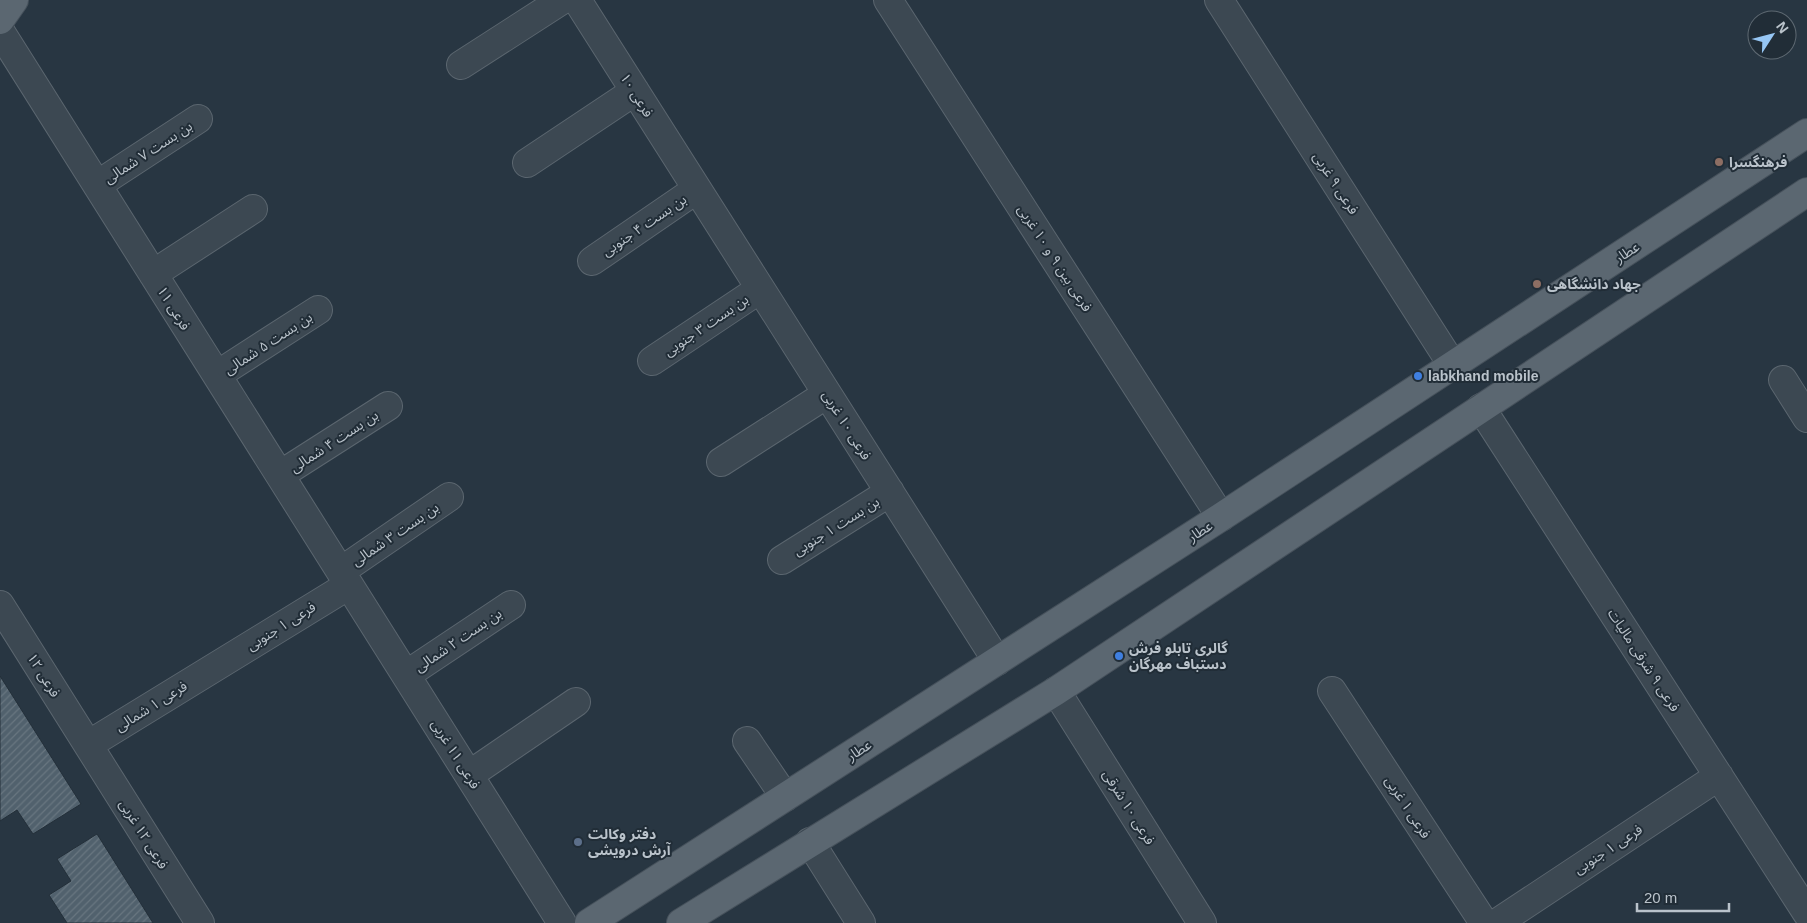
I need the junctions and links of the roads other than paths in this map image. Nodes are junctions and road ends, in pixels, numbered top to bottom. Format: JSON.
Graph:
{"nodes":[{"id":1,"x":14,"y":0,"type":"edge"},
{"id":2,"x":562,"y":0,"type":"edge"},
{"id":3,"x":577,"y":0,"type":"edge"},
{"id":4,"x":888,"y":0,"type":"edge"},
{"id":5,"x":1219,"y":0,"type":"edge"},
{"id":6,"x":0,"y":20,"type":"edge"},
{"id":7,"x":0,"y":31,"type":"edge"},
{"id":8,"x":462,"y":65,"type":"dead end"},
{"id":9,"x":635,"y":91,"type":"junction"},
{"id":10,"x":198,"y":119,"type":"dead end"},
{"id":11,"x":1807,"y":133,"type":"edge"},
{"id":12,"x":527,"y":163,"type":"dead end"},
{"id":13,"x":97,"y":184,"type":"junction"},
{"id":14,"x":697,"y":189,"type":"junction"},
{"id":15,"x":1807,"y":192,"type":"edge"},
{"id":16,"x":253,"y":209,"type":"dead end"},
{"id":17,"x":592,"y":261,"type":"dead end"},
{"id":18,"x":153,"y":274,"type":"junction"},
{"id":19,"x":760,"y":289,"type":"junction"},
{"id":20,"x":318,"y":310,"type":"dead end"},
{"id":21,"x":652,"y":361,"type":"dead end"},
{"id":22,"x":1454,"y":366,"type":"junction"},
{"id":23,"x":217,"y":376,"type":"junction"},
{"id":24,"x":1783,"y":380,"type":"dead end"},
{"id":25,"x":827,"y":394,"type":"junction"},
{"id":26,"x":388,"y":406,"type":"dead end"},
{"id":27,"x":1481,"y":408,"type":"junction"},
{"id":28,"x":1807,"y":418,"type":"edge"},
{"id":29,"x":721,"y":462,"type":"dead end"},
{"id":30,"x":280,"y":475,"type":"junction"},
{"id":31,"x":890,"y":492,"type":"junction"},
{"id":32,"x":449,"y":497,"type":"dead end"},
{"id":33,"x":1221,"y":517,"type":"junction"},
{"id":34,"x":782,"y":560,"type":"dead end"},
{"id":35,"x":345,"y":578,"type":"junction"},
{"id":36,"x":511,"y":605,"type":"dead end"},
{"id":37,"x":3,"y":617,"type":"edge"},
{"id":38,"x":997,"y":661,"type":"junction"},
{"id":39,"x":214,"y":668,"type":"joint"},
{"id":40,"x":406,"y":675,"type":"junction"},
{"id":41,"x":1056,"y":690,"type":"junction"},
{"id":42,"x":1332,"y":691,"type":"dead end"},
{"id":43,"x":576,"y":702,"type":"dead end"},
{"id":44,"x":748,"y":741,"type":"dead end"},
{"id":45,"x":88,"y":745,"type":"junction"},
{"id":46,"x":469,"y":775,"type":"junction"},
{"id":47,"x":1719,"y":776,"type":"junction"},
{"id":48,"x":785,"y":798,"type":"junction"},
{"id":49,"x":810,"y":842,"type":"junction"},
{"id":50,"x":1807,"y":912,"type":"edge"},
{"id":51,"x":200,"y":923,"type":"edge"},
{"id":52,"x":562,"y":923,"type":"edge"},
{"id":53,"x":589,"y":923,"type":"edge"},
{"id":54,"x":681,"y":923,"type":"edge"},
{"id":55,"x":861,"y":923,"type":"edge"},
{"id":56,"x":1202,"y":923,"type":"edge"},
{"id":57,"x":1484,"y":923,"type":"edge"},
{"id":58,"x":1497,"y":923,"type":"edge"}],
"edges":[{"from":1,"to":6,"type":"main road"},
{"from":2,"to":8,"type":"street"},
{"from":3,"to":9,"type":"street","name":"فرعی ۱۰"},
{"from":4,"to":33,"type":"street","name":"فرعی بین ۹ و ۱۰ غربی"},
{"from":5,"to":22,"type":"street","name":"فرعی ۹ غربی"},
{"from":7,"to":13,"type":"street","name":"فرعی ۱۱"},
{"from":9,"to":12,"type":"street"},
{"from":9,"to":14,"type":"street","name":"فرعی ۱۰"},
{"from":10,"to":13,"type":"street","name":"بن بست ۷ شمالی"},
{"from":11,"to":22,"type":"main road","name":"عطار"},
{"from":13,"to":18,"type":"street","name":"فرعی ۱۱"},
{"from":14,"to":17,"type":"street","name":"بن بست ۴ جنوبی"},
{"from":14,"to":19,"type":"street","name":"فرعی ۱۰ غربی"},
{"from":15,"to":27,"type":"main road"},
{"from":16,"to":18,"type":"street"},
{"from":18,"to":23,"type":"street","name":"فرعی ۱۱"},
{"from":19,"to":21,"type":"street","name":"بن بست ۳ جنوبی"},
{"from":19,"to":25,"type":"street","name":"فرعی ۱۰ غربی"},
{"from":20,"to":23,"type":"street","name":"بن بست ۵ شمالی"},
{"from":22,"to":33,"type":"main road","name":"عطار"},
{"from":23,"to":30,"type":"street","name":"فرعی ۱۱"},
{"from":24,"to":28,"type":"street"},
{"from":25,"to":29,"type":"street"},
{"from":25,"to":31,"type":"street","name":"فرعی ۱۰ غربی"},
{"from":26,"to":30,"type":"street","name":"بن بست ۴ شمالی"},
{"from":27,"to":41,"type":"main road"},
{"from":27,"to":47,"type":"street","name":"فرعی ۹ شرقی مالیات"},
{"from":30,"to":35,"type":"street","name":"فرعی ۱۱"},
{"from":31,"to":34,"type":"street","name":"بن بست ۱ جنوبی"},
{"from":31,"to":38,"type":"street","name":"فرعی ۱۰ غربی"},
{"from":32,"to":35,"type":"street","name":"بن بست ۳ شمالی"},
{"from":33,"to":38,"type":"main road","name":"عطار"},
{"from":35,"to":39,"type":"street","name":"فرعی ۱ جنوبی"},
{"from":35,"to":40,"type":"street","name":"فرعی ۱۱ غربی"},
{"from":36,"to":40,"type":"street","name":"بن بست ۲ شمالی"},
{"from":37,"to":45,"type":"street","name":"فرعی ۱۲"},
{"from":38,"to":48,"type":"main road","name":"عطار"},
{"from":39,"to":45,"type":"street","name":"فرعی ۱ شمالی"},
{"from":40,"to":46,"type":"street","name":"فرعی ۱۱ غربی"},
{"from":41,"to":49,"type":"main road"},
{"from":41,"to":56,"type":"street","name":"فرعی ۱۰ شرقی"},
{"from":42,"to":57,"type":"street","name":"فرعی ۱ غربی"},
{"from":43,"to":46,"type":"street"},
{"from":44,"to":48,"type":"street"},
{"from":45,"to":51,"type":"street","name":"فرعی ۱۲ غربی"},
{"from":46,"to":52,"type":"street","name":"فرعی ۱۱ غربی"},
{"from":47,"to":50,"type":"street","name":"فرعی ۹ شرقی مالیات"},
{"from":47,"to":58,"type":"street","name":"فرعی ۱ جنوبی"},
{"from":48,"to":53,"type":"main road","name":"عطار"},
{"from":49,"to":54,"type":"main road"},
{"from":49,"to":55,"type":"street"}]}
